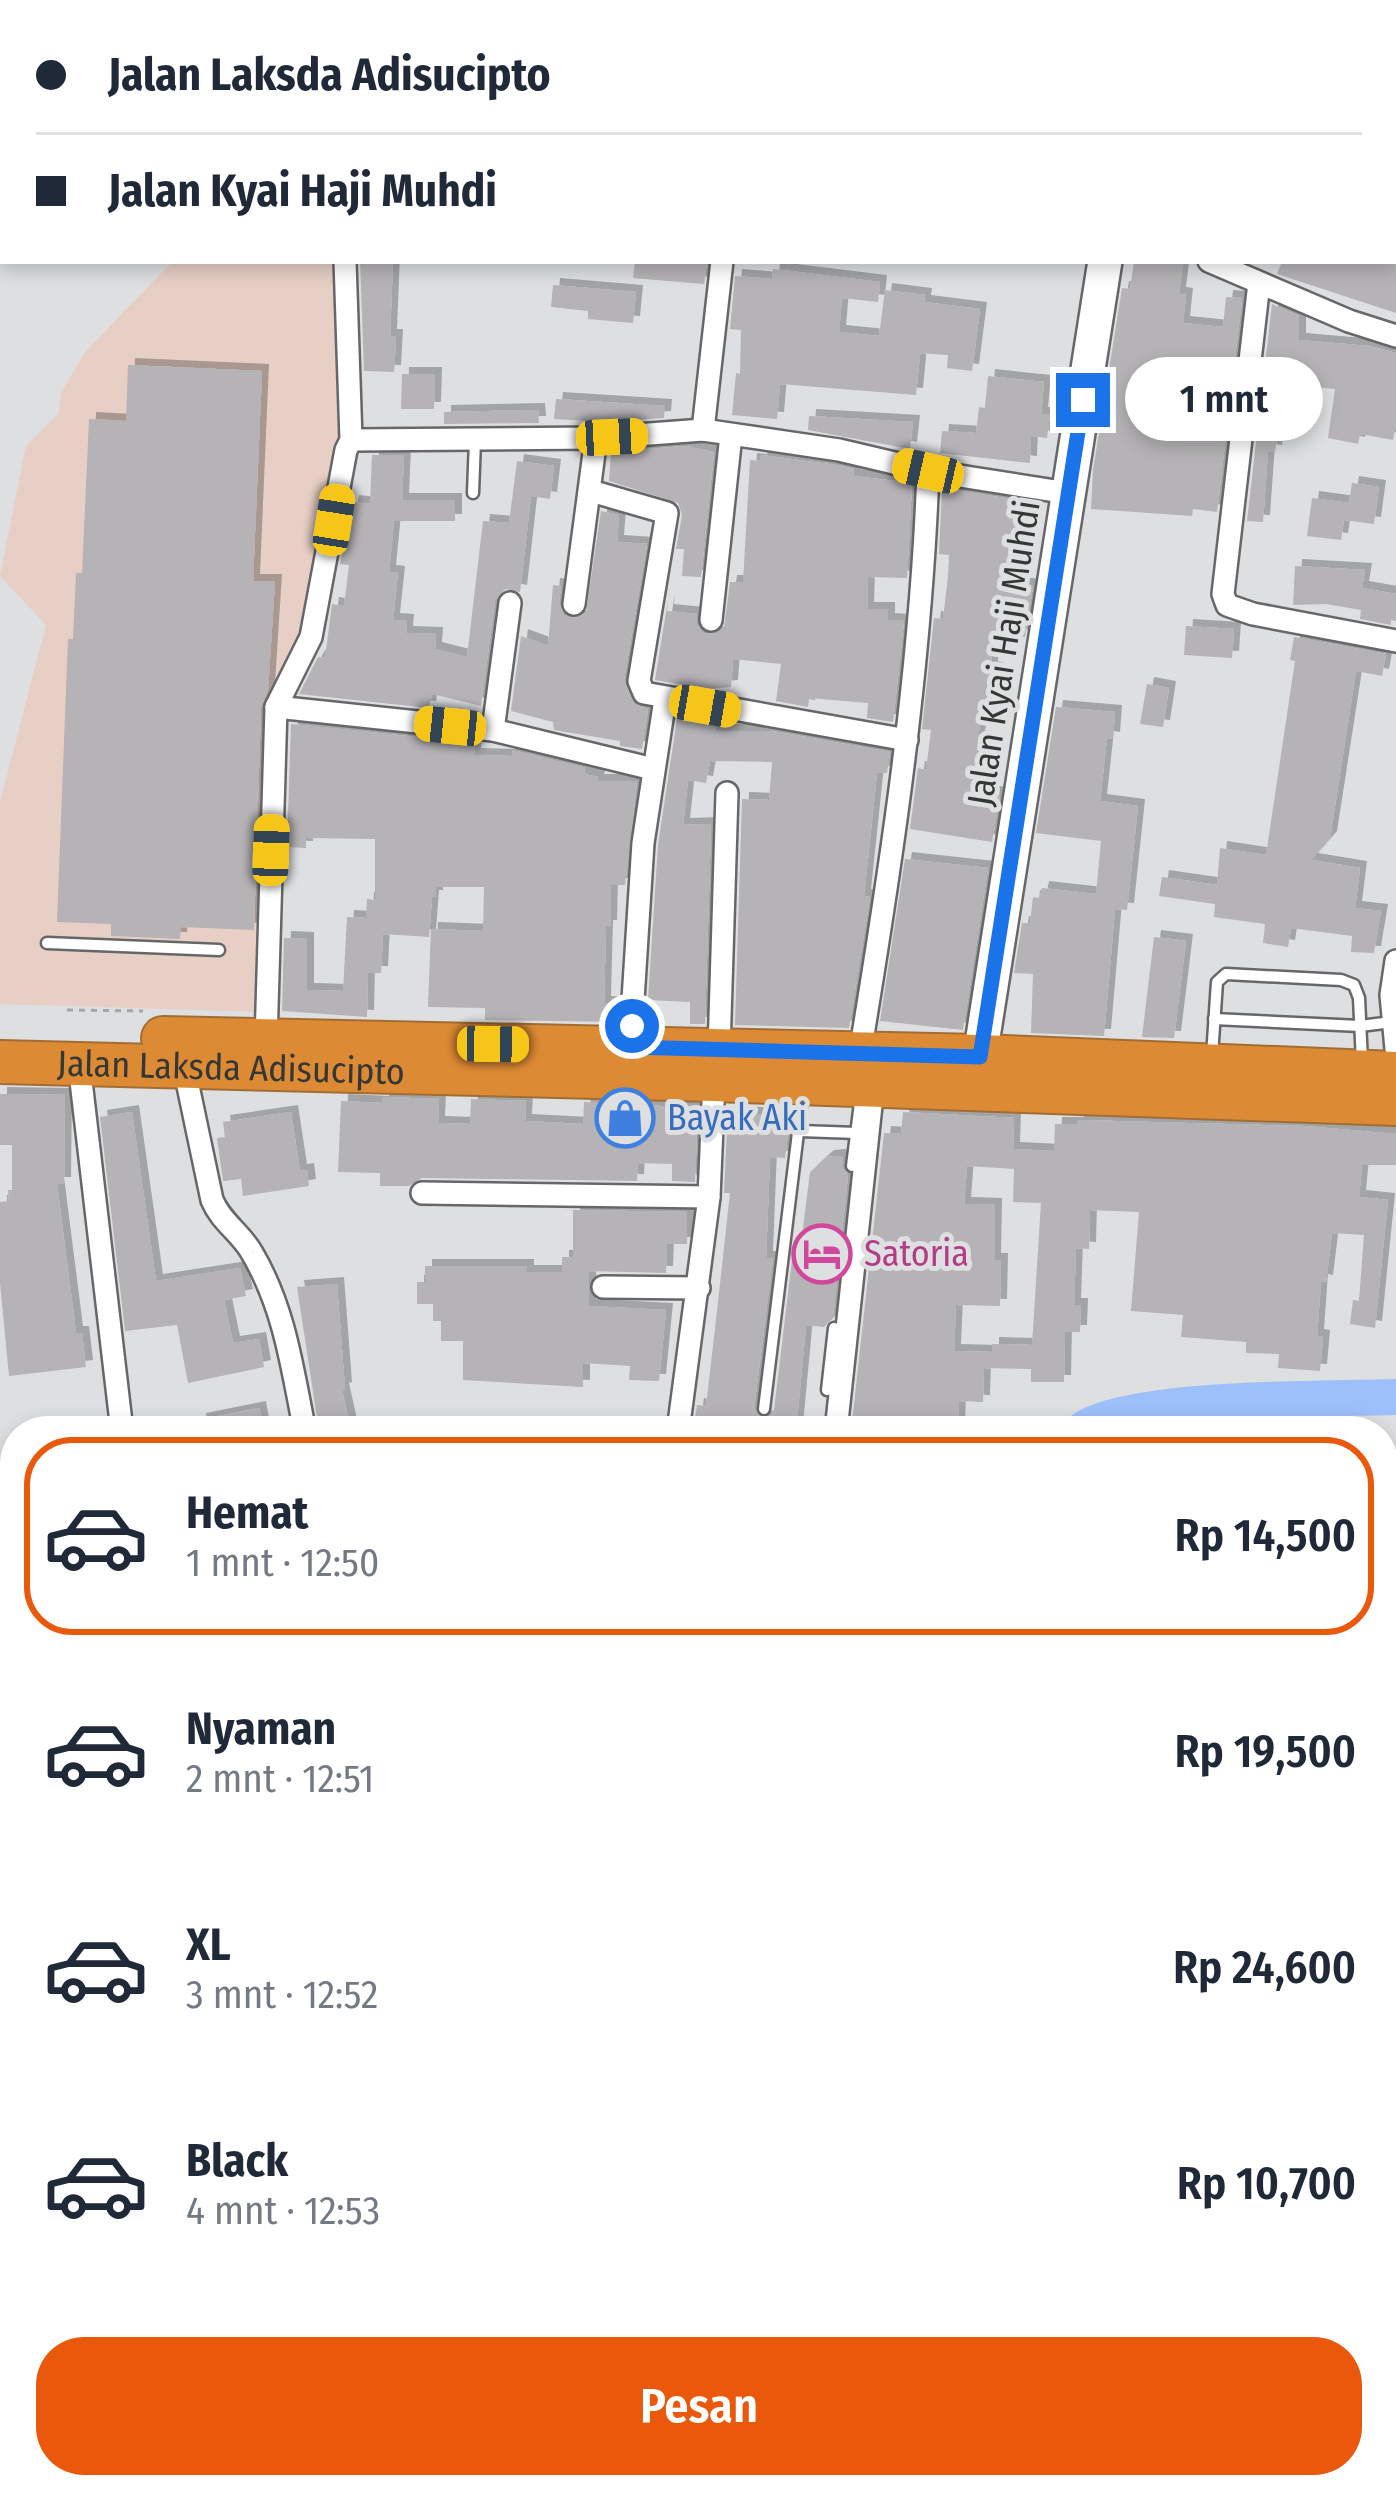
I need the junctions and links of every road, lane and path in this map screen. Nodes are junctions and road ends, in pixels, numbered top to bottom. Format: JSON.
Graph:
{"nodes":[{"id":1,"x":345,"y":264,"type":"edge"},
{"id":2,"x":722,"y":264,"type":"edge"},
{"id":3,"x":1105,"y":264,"type":"edge"},
{"id":4,"x":1216,"y":264,"type":"edge"},
{"id":5,"x":1258,"y":283,"type":"junction"},
{"id":6,"x":1396,"y":336,"type":"edge"},
{"id":7,"x":703,"y":430,"type":"junction"},
{"id":8,"x":730,"y":435,"type":"junction"},
{"id":9,"x":475,"y":436,"type":"junction"},
{"id":10,"x":596,"y":438,"type":"junction"},
{"id":11,"x":351,"y":440,"type":"junction"},
{"id":12,"x":928,"y":471,"type":"junction"},
{"id":13,"x":590,"y":491,"type":"junction"},
{"id":14,"x":472,"y":493,"type":"dead end"},
{"id":15,"x":1068,"y":493,"type":"junction"},
{"id":16,"x":510,"y":603,"type":"dead end"},
{"id":17,"x":574,"y":604,"type":"dead end"},
{"id":18,"x":711,"y":620,"type":"dead end"},
{"id":19,"x":1396,"y":641,"type":"edge"},
{"id":20,"x":665,"y":699,"type":"junction"},
{"id":21,"x":275,"y":707,"type":"junction"},
{"id":22,"x":493,"y":730,"type":"junction"},
{"id":23,"x":907,"y":740,"type":"junction"},
{"id":24,"x":653,"y":769,"type":"junction"},
{"id":25,"x":727,"y":793,"type":"dead end"},
{"id":26,"x":47,"y":944,"type":"dead end"},
{"id":27,"x":219,"y":950,"type":"dead end"},
{"id":28,"x":1396,"y":961,"type":"edge"},
{"id":29,"x":67,"y":1010,"type":"dead end"},
{"id":30,"x":158,"y":1012,"type":"dead end"},
{"id":31,"x":1214,"y":1019,"type":"junction"},
{"id":32,"x":1392,"y":1022,"type":"junction"},
{"id":33,"x":1360,"y":1026,"type":"junction"},
{"id":34,"x":0,"y":1033,"type":"edge"},
{"id":35,"x":266,"y":1041,"type":"junction"},
{"id":36,"x":630,"y":1047,"type":"junction"},
{"id":37,"x":980,"y":1057,"type":"junction"},
{"id":38,"x":0,"y":1062,"type":"edge"},
{"id":39,"x":79,"y":1064,"type":"junction"},
{"id":40,"x":717,"y":1065,"type":"junction"},
{"id":41,"x":1385,"y":1065,"type":"edge"},
{"id":42,"x":1211,"y":1066,"type":"junction"},
{"id":43,"x":184,"y":1067,"type":"junction"},
{"id":44,"x":865,"y":1075,"type":"junction"},
{"id":45,"x":804,"y":1084,"type":"junction"},
{"id":46,"x":1396,"y":1104,"type":"edge"},
{"id":47,"x":800,"y":1131,"type":"junction"},
{"id":48,"x":857,"y":1133,"type":"junction"},
{"id":49,"x":852,"y":1166,"type":"dead end"},
{"id":50,"x":422,"y":1192,"type":"dead end"},
{"id":51,"x":709,"y":1197,"type":"junction"},
{"id":52,"x":603,"y":1287,"type":"dead end"},
{"id":53,"x":699,"y":1288,"type":"junction"},
{"id":54,"x":834,"y":1328,"type":"dead end"},
{"id":55,"x":827,"y":1390,"type":"dead end"},
{"id":56,"x":764,"y":1409,"type":"dead end"},
{"id":57,"x":120,"y":1416,"type":"edge"},
{"id":58,"x":302,"y":1416,"type":"edge"},
{"id":59,"x":680,"y":1416,"type":"edge"},
{"id":60,"x":837,"y":1416,"type":"edge"}],
"edges":[{"from":1,"to":11,"type":"street"},
{"from":2,"to":7,"type":"street"},
{"from":3,"to":15,"type":"street","name":"Jalan Kyai Haji Muhdi"},
{"from":4,"to":5,"type":"street"},
{"from":5,"to":6,"type":"street"},
{"from":5,"to":19,"type":"street"},
{"from":7,"to":8,"type":"street"},
{"from":7,"to":10,"type":"street"},
{"from":8,"to":12,"type":"street"},
{"from":8,"to":18,"type":"street"},
{"from":9,"to":10,"type":"street"},
{"from":9,"to":11,"type":"street"},
{"from":9,"to":14,"type":"lane"},
{"from":10,"to":13,"type":"street"},
{"from":11,"to":21,"type":"street"},
{"from":12,"to":15,"type":"street"},
{"from":12,"to":23,"type":"street"},
{"from":13,"to":17,"type":"street"},
{"from":13,"to":20,"type":"street"},
{"from":15,"to":37,"type":"street","name":"Jalan Kyai Haji Muhdi"},
{"from":16,"to":22,"type":"street"},
{"from":20,"to":23,"type":"street"},
{"from":20,"to":24,"type":"street"},
{"from":21,"to":22,"type":"street"},
{"from":21,"to":35,"type":"street"},
{"from":22,"to":24,"type":"street"},
{"from":23,"to":44,"type":"street"},
{"from":24,"to":36,"type":"street"},
{"from":25,"to":40,"type":"street"},
{"from":26,"to":27,"type":"lane"},
{"from":28,"to":32,"type":"street"},
{"from":29,"to":30,"type":"path"},
{"from":31,"to":33,"type":"lane"},
{"from":31,"to":33,"type":"lane"},
{"from":31,"to":42,"type":"lane"},
{"from":32,"to":33,"type":"lane"},
{"from":32,"to":41,"type":"street"},
{"from":33,"to":41,"type":"lane"},
{"from":34,"to":35,"type":"highway","name":"Jalan Laksda Adisucipto"},
{"from":35,"to":36,"type":"highway","name":"Jalan Laksda Adisucipto"},
{"from":36,"to":40,"type":"highway","name":"Jalan Laksda Adisucipto"},
{"from":37,"to":42,"type":"highway","name":"Jalan Laksda Adisucipto"},
{"from":37,"to":44,"type":"highway","name":"Jalan Laksda Adisucipto"},
{"from":38,"to":39,"type":"highway","name":"Jalan Laksda Adisucipto"},
{"from":39,"to":43,"type":"highway","name":"Jalan Laksda Adisucipto"},
{"from":39,"to":57,"type":"street"},
{"from":40,"to":43,"type":"highway","name":"Jalan Laksda Adisucipto"},
{"from":40,"to":44,"type":"highway","name":"Jalan Laksda Adisucipto"},
{"from":40,"to":45,"type":"highway","name":"Jalan Laksda Adisucipto"},
{"from":40,"to":51,"type":"street"},
{"from":41,"to":42,"type":"highway","name":"Jalan Laksda Adisucipto"},
{"from":43,"to":58,"type":"street"},
{"from":44,"to":45,"type":"highway","name":"Jalan Laksda Adisucipto"},
{"from":44,"to":46,"type":"highway","name":"Jalan Laksda Adisucipto"},
{"from":44,"to":48,"type":"lane"},
{"from":44,"to":60,"type":"street"},
{"from":45,"to":47,"type":"lane"},
{"from":47,"to":48,"type":"lane"},
{"from":47,"to":56,"type":"lane"},
{"from":48,"to":49,"type":"lane"},
{"from":50,"to":51,"type":"street"},
{"from":51,"to":53,"type":"street"},
{"from":52,"to":53,"type":"street"},
{"from":53,"to":59,"type":"street"},
{"from":54,"to":55,"type":"lane"}]}
